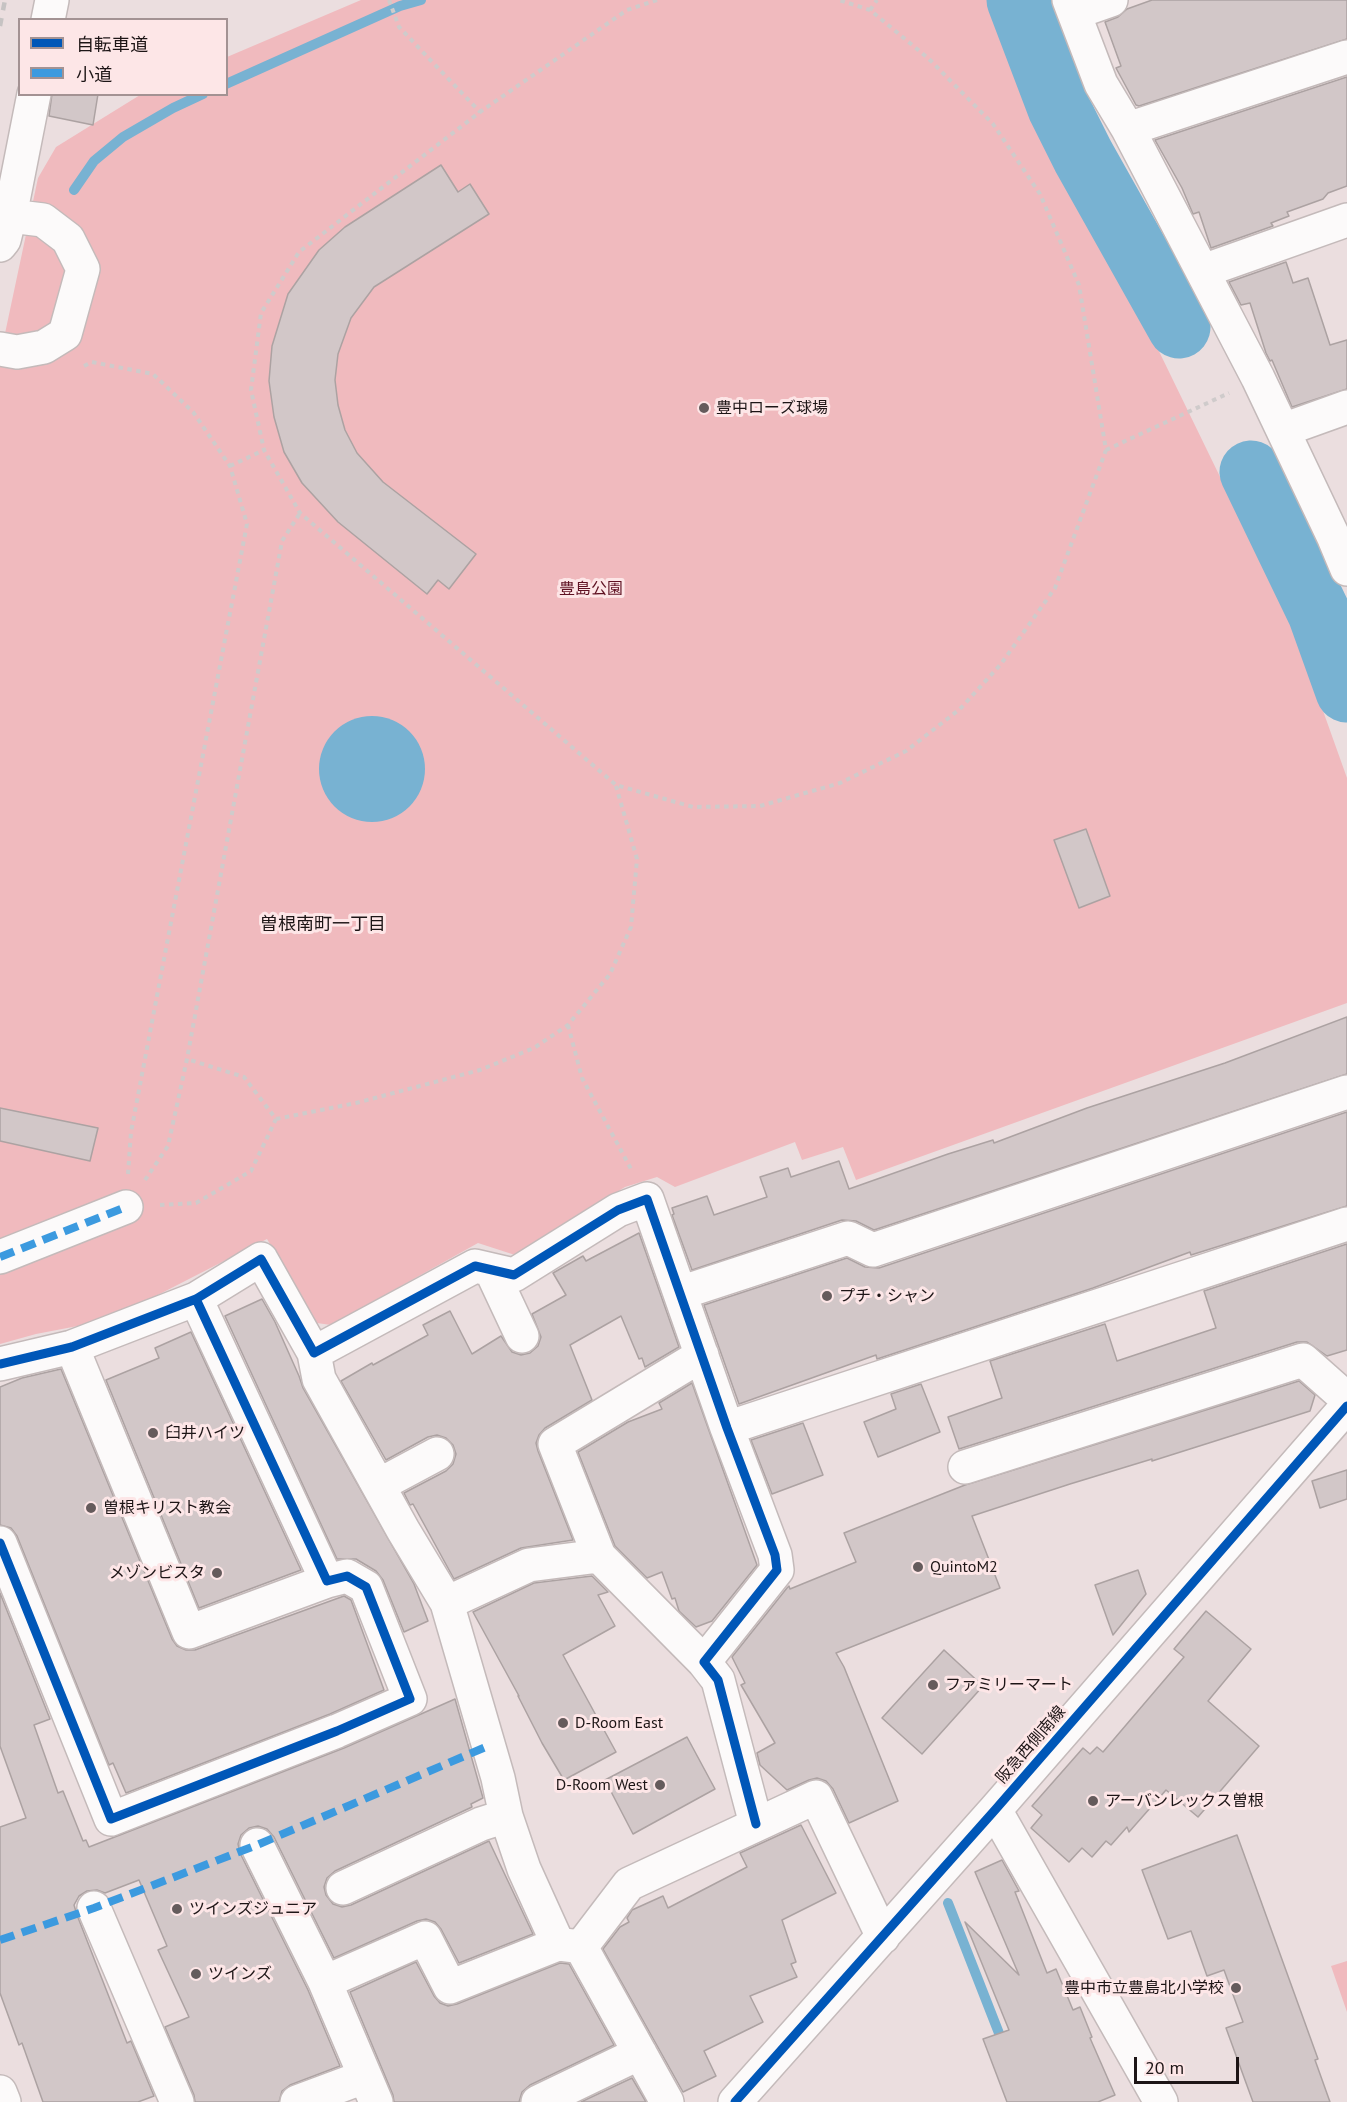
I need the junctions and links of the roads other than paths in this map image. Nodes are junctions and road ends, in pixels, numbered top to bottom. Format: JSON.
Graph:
{"nodes":[{"id":1,"x":52,"y":0,"type":"edge"},
{"id":2,"x":1112,"y":0,"type":"edge"},
{"id":3,"x":1072,"y":7,"type":"edge"},
{"id":4,"x":48,"y":18,"type":"edge"},
{"id":5,"x":1347,"y":57,"type":"edge"},
{"id":6,"x":34,"y":96,"type":"edge"},
{"id":7,"x":1128,"y":129,"type":"junction"},
{"id":8,"x":1347,"y":220,"type":"edge"},
{"id":9,"x":5,"y":231,"type":"edge"},
{"id":10,"x":1203,"y":271,"type":"junction"},
{"id":11,"x":0,"y":349,"type":"edge"},
{"id":12,"x":1347,"y":407,"type":"edge"},
{"id":13,"x":1283,"y":430,"type":"junction"},
{"id":14,"x":1340,"y":531,"type":"edge"},
{"id":15,"x":1347,"y":569,"type":"edge"},
{"id":16,"x":1347,"y":1092,"type":"edge"},
{"id":17,"x":126,"y":1208,"type":"road end"},
{"id":18,"x":1347,"y":1224,"type":"edge"},
{"id":19,"x":0,"y":1257,"type":"edge"},
{"id":20,"x":490,"y":1270,"type":"junction"},
{"id":21,"x":680,"y":1293,"type":"junction"},
{"id":22,"x":196,"y":1299,"type":"junction"},
{"id":23,"x":522,"y":1336,"type":"dead end"},
{"id":24,"x":72,"y":1347,"type":"junction"},
{"id":25,"x":314,"y":1353,"type":"junction"},
{"id":26,"x":702,"y":1355,"type":"junction"},
{"id":27,"x":0,"y":1364,"type":"edge"},
{"id":28,"x":1347,"y":1399,"type":"edge"},
{"id":29,"x":1347,"y":1406,"type":"edge"},
{"id":30,"x":728,"y":1428,"type":"junction"},
{"id":31,"x":437,"y":1454,"type":"dead end"},
{"id":32,"x":965,"y":1467,"type":"dead end"},
{"id":33,"x":379,"y":1485,"type":"junction"},
{"id":34,"x":0,"y":1543,"type":"edge"},
{"id":35,"x":598,"y":1556,"type":"junction"},
{"id":36,"x":327,"y":1581,"type":"junction"},
{"id":37,"x":447,"y":1602,"type":"junction"},
{"id":38,"x":704,"y":1662,"type":"junction"},
{"id":39,"x":995,"y":1810,"type":"junction"},
{"id":40,"x":506,"y":1816,"type":"junction"},
{"id":41,"x":756,"y":1824,"type":"junction"},
{"id":42,"x":257,"y":1845,"type":"dead end"},
{"id":43,"x":343,"y":1888,"type":"dead end"},
{"id":44,"x":94,"y":1908,"type":"dead end"},
{"id":45,"x":883,"y":1936,"type":"junction"},
{"id":46,"x":569,"y":1946,"type":"junction"},
{"id":47,"x":325,"y":1982,"type":"junction"},
{"id":48,"x":640,"y":2053,"type":"junction"},
{"id":49,"x":370,"y":2090,"type":"edge"},
{"id":50,"x":0,"y":2092,"type":"edge"},
{"id":51,"x":4,"y":2102,"type":"edge"},
{"id":52,"x":177,"y":2102,"type":"edge"},
{"id":53,"x":297,"y":2102,"type":"edge"},
{"id":54,"x":538,"y":2102,"type":"edge"},
{"id":55,"x":667,"y":2102,"type":"edge"},
{"id":56,"x":735,"y":2102,"type":"edge"},
{"id":57,"x":1161,"y":2102,"type":"edge"}],
"edges":[{"from":1,"to":4,"type":"street"},
{"from":2,"to":3,"type":"street"},
{"from":3,"to":7,"type":"street"},
{"from":5,"to":7,"type":"street"},
{"from":6,"to":9,"type":"street"},
{"from":7,"to":10,"type":"street"},
{"from":8,"to":10,"type":"street"},
{"from":9,"to":11,"type":"street"},
{"from":10,"to":13,"type":"street"},
{"from":12,"to":13,"type":"street"},
{"from":13,"to":14,"type":"street"},
{"from":14,"to":15,"type":"street"},
{"from":16,"to":21,"type":"street"},
{"from":17,"to":19,"type":"street"},
{"from":18,"to":30,"type":"street"},
{"from":20,"to":21,"type":"street"},
{"from":20,"to":23,"type":"street"},
{"from":20,"to":25,"type":"street"},
{"from":21,"to":26,"type":"street"},
{"from":22,"to":24,"type":"street"},
{"from":22,"to":25,"type":"street"},
{"from":22,"to":36,"type":"street"},
{"from":24,"to":27,"type":"street"},
{"from":24,"to":36,"type":"street"},
{"from":25,"to":33,"type":"street"},
{"from":26,"to":30,"type":"street"},
{"from":26,"to":35,"type":"street"},
{"from":28,"to":32,"type":"street"},
{"from":29,"to":39,"type":"street","name":"阪急西側南線"},
{"from":30,"to":38,"type":"street"},
{"from":31,"to":33,"type":"street"},
{"from":33,"to":37,"type":"street"},
{"from":34,"to":36,"type":"street"},
{"from":35,"to":37,"type":"street"},
{"from":35,"to":38,"type":"street"},
{"from":37,"to":40,"type":"street"},
{"from":38,"to":41,"type":"street"},
{"from":39,"to":45,"type":"street","name":"阪急西側南線"},
{"from":39,"to":57,"type":"street"},
{"from":40,"to":43,"type":"street"},
{"from":40,"to":46,"type":"street"},
{"from":41,"to":45,"type":"street"},
{"from":41,"to":46,"type":"street"},
{"from":42,"to":47,"type":"street"},
{"from":44,"to":52,"type":"street"},
{"from":45,"to":56,"type":"street","name":"阪急西側南線"},
{"from":46,"to":47,"type":"street"},
{"from":46,"to":48,"type":"street"},
{"from":47,"to":49,"type":"street"},
{"from":48,"to":54,"type":"street"},
{"from":48,"to":55,"type":"street"},
{"from":49,"to":53,"type":"street"},
{"from":50,"to":51,"type":"street"}]}
